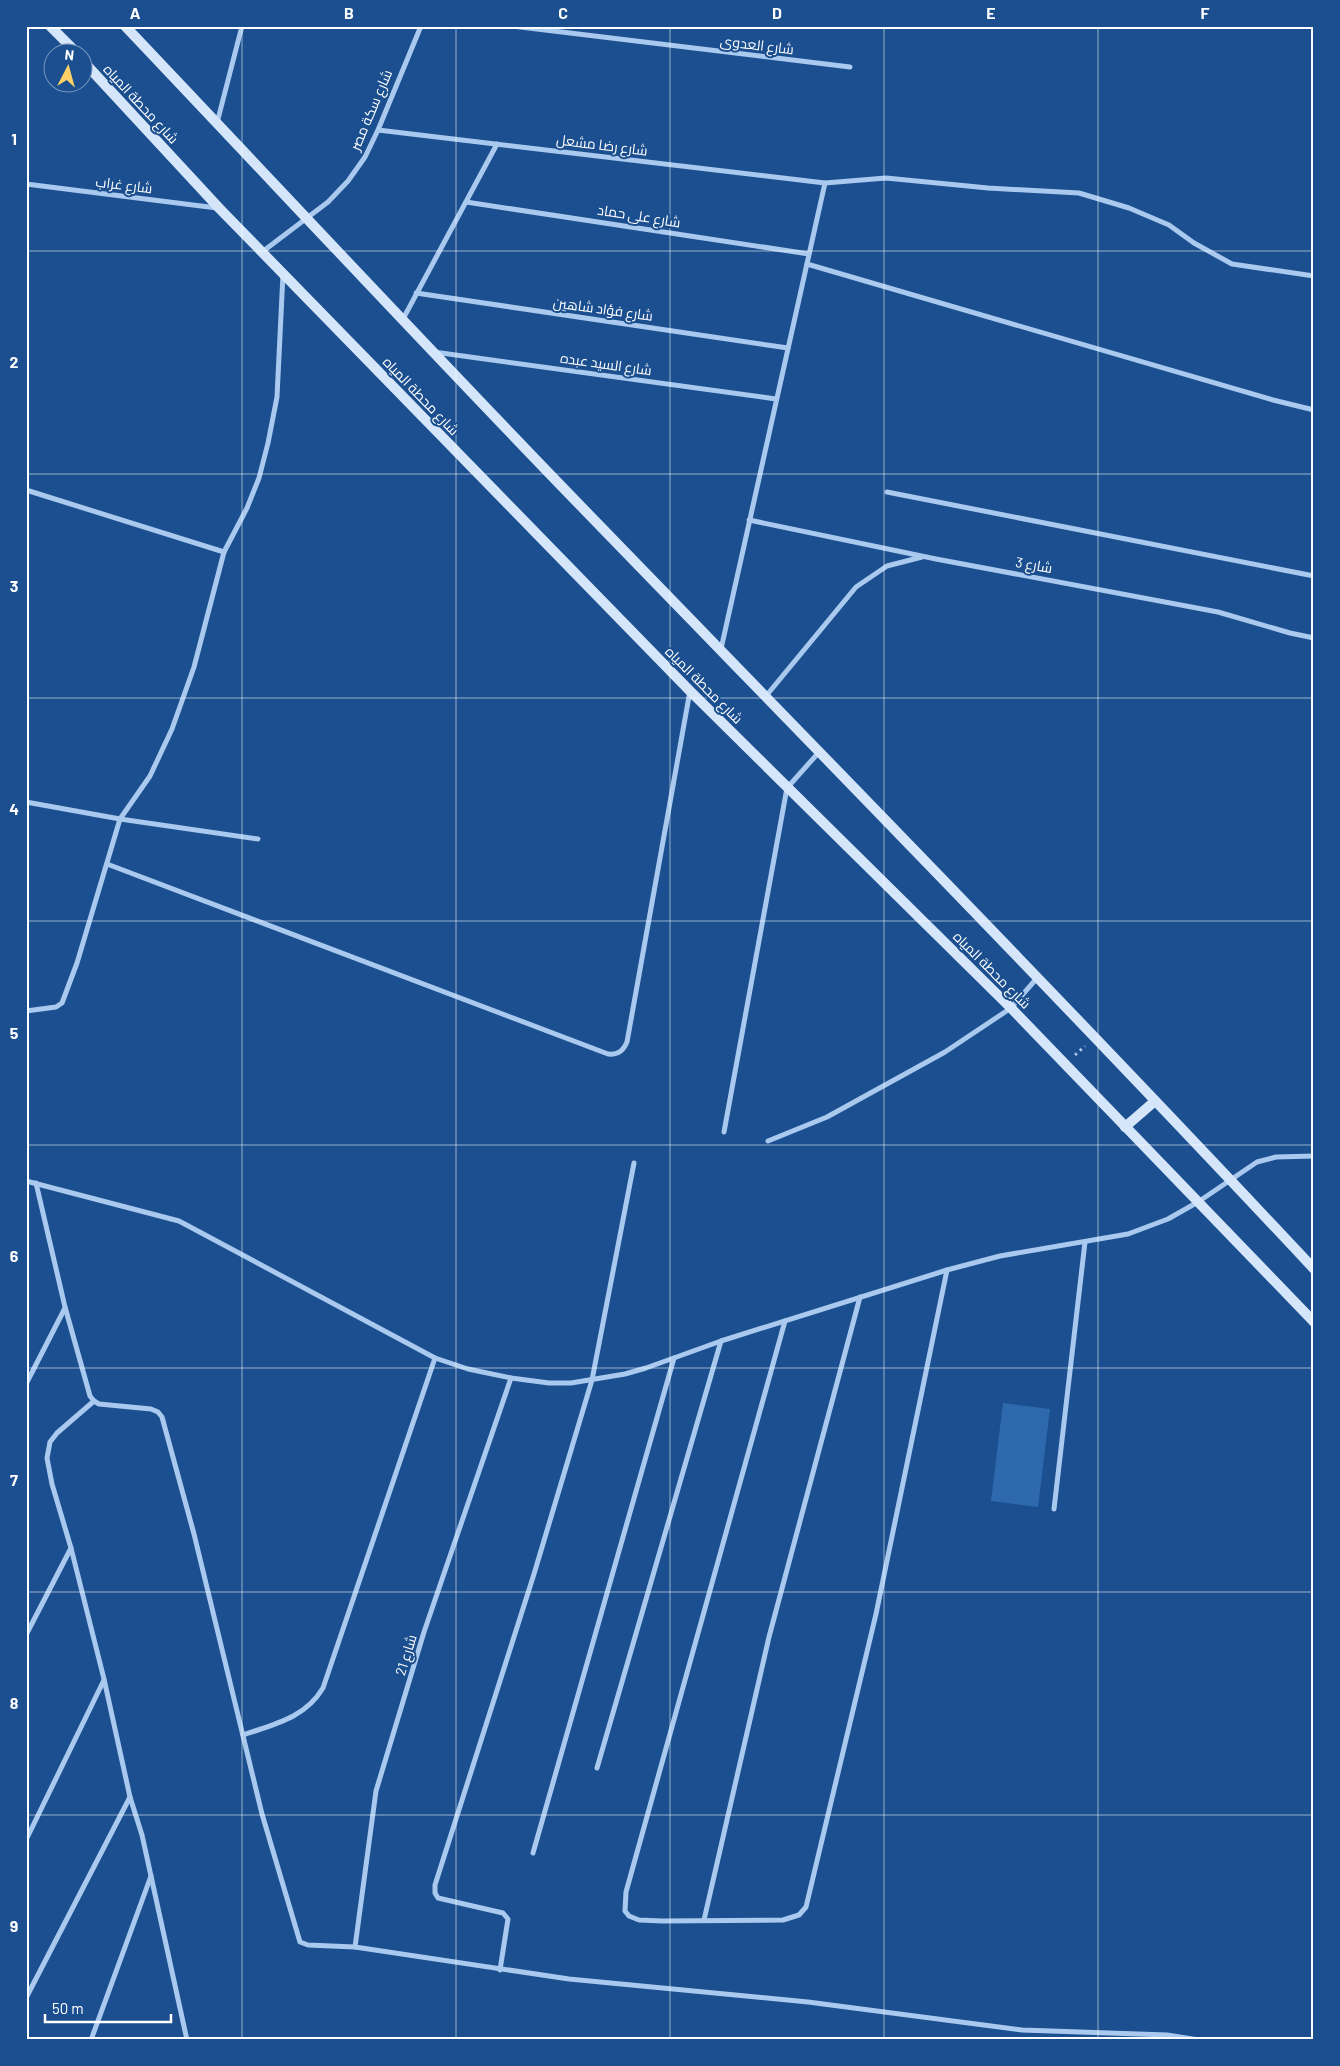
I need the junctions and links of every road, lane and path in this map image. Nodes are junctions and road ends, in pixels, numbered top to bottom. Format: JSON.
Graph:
{"nodes":[{"id":1,"x":50,"y":26,"type":"edge"},
{"id":2,"x":125,"y":26,"type":"edge"},
{"id":3,"x":242,"y":26,"type":"edge"},
{"id":4,"x":420,"y":26,"type":"edge"},
{"id":5,"x":512,"y":26,"type":"edge"},
{"id":6,"x":66,"y":42,"type":"edge"},
{"id":7,"x":850,"y":67,"type":"dead end"},
{"id":8,"x":92,"y":71,"type":"edge"},
{"id":9,"x":217,"y":123,"type":"junction"},
{"id":10,"x":378,"y":130,"type":"junction"},
{"id":11,"x":497,"y":144,"type":"junction"},
{"id":12,"x":825,"y":183,"type":"junction"},
{"id":13,"x":26,"y":184,"type":"edge"},
{"id":14,"x":466,"y":202,"type":"junction"},
{"id":15,"x":218,"y":208,"type":"junction"},
{"id":16,"x":306,"y":218,"type":"junction"},
{"id":17,"x":262,"y":252,"type":"junction"},
{"id":18,"x":809,"y":254,"type":"junction"},
{"id":19,"x":807,"y":264,"type":"junction"},
{"id":20,"x":283,"y":274,"type":"junction"},
{"id":21,"x":1314,"y":276,"type":"edge"},
{"id":22,"x":416,"y":293,"type":"junction"},
{"id":23,"x":403,"y":319,"type":"junction"},
{"id":24,"x":788,"y":348,"type":"junction"},
{"id":25,"x":434,"y":352,"type":"junction"},
{"id":26,"x":776,"y":399,"type":"junction"},
{"id":27,"x":1314,"y":410,"type":"edge"},
{"id":28,"x":26,"y":490,"type":"edge"},
{"id":29,"x":887,"y":492,"type":"dead end"},
{"id":30,"x":749,"y":520,"type":"junction"},
{"id":31,"x":224,"y":552,"type":"junction"},
{"id":32,"x":936,"y":558,"type":"junction"},
{"id":33,"x":1314,"y":576,"type":"edge"},
{"id":34,"x":1314,"y":638,"type":"edge"},
{"id":35,"x":721,"y":649,"type":"junction"},
{"id":36,"x":690,"y":691,"type":"junction"},
{"id":37,"x":766,"y":696,"type":"junction"},
{"id":38,"x":820,"y":751,"type":"junction"},
{"id":39,"x":787,"y":788,"type":"junction"},
{"id":40,"x":26,"y":802,"type":"edge"},
{"id":41,"x":120,"y":819,"type":"junction"},
{"id":42,"x":258,"y":840,"type":"dead end"},
{"id":43,"x":107,"y":864,"type":"junction"},
{"id":44,"x":1038,"y":977,"type":"junction"},
{"id":45,"x":1011,"y":1008,"type":"junction"},
{"id":46,"x":26,"y":1011,"type":"edge"},
{"id":47,"x":1095,"y":1038,"type":"junction"},
{"id":48,"x":1065,"y":1064,"type":"junction"},
{"id":49,"x":1155,"y":1101,"type":"junction"},
{"id":50,"x":1126,"y":1127,"type":"junction"},
{"id":51,"x":724,"y":1132,"type":"dead end"},
{"id":52,"x":768,"y":1141,"type":"dead end"},
{"id":53,"x":1314,"y":1156,"type":"edge"},
{"id":54,"x":634,"y":1163,"type":"dead end"},
{"id":55,"x":1230,"y":1179,"type":"junction"},
{"id":56,"x":26,"y":1181,"type":"edge"},
{"id":57,"x":36,"y":1183,"type":"junction"},
{"id":58,"x":1198,"y":1202,"type":"junction"},
{"id":59,"x":1085,"y":1242,"type":"junction"},
{"id":60,"x":1314,"y":1269,"type":"edge"},
{"id":61,"x":947,"y":1270,"type":"junction"},
{"id":62,"x":860,"y":1297,"type":"junction"},
{"id":63,"x":65,"y":1308,"type":"junction"},
{"id":64,"x":784,"y":1321,"type":"junction"},
{"id":65,"x":1314,"y":1322,"type":"edge"},
{"id":66,"x":721,"y":1341,"type":"junction"},
{"id":67,"x":435,"y":1358,"type":"junction"},
{"id":68,"x":674,"y":1358,"type":"junction"},
{"id":69,"x":511,"y":1378,"type":"junction"},
{"id":70,"x":592,"y":1380,"type":"junction"},
{"id":71,"x":26,"y":1384,"type":"edge"},
{"id":72,"x":94,"y":1401,"type":"junction"},
{"id":73,"x":1054,"y":1508,"type":"dead end"},
{"id":74,"x":71,"y":1548,"type":"junction"},
{"id":75,"x":26,"y":1635,"type":"edge"},
{"id":76,"x":104,"y":1679,"type":"junction"},
{"id":77,"x":243,"y":1735,"type":"junction"},
{"id":78,"x":597,"y":1768,"type":"dead end"},
{"id":79,"x":130,"y":1797,"type":"junction"},
{"id":80,"x":26,"y":1840,"type":"edge"},
{"id":81,"x":533,"y":1853,"type":"dead end"},
{"id":82,"x":152,"y":1876,"type":"junction"},
{"id":83,"x":704,"y":1920,"type":"junction"},
{"id":84,"x":355,"y":1947,"type":"junction"},
{"id":85,"x":500,"y":1970,"type":"junction"},
{"id":86,"x":26,"y":1998,"type":"edge"},
{"id":87,"x":1187,"y":2039,"type":"edge"},
{"id":88,"x":91,"y":2040,"type":"edge"},
{"id":89,"x":187,"y":2040,"type":"edge"},
{"id":90,"x":1199,"y":2040,"type":"edge"}],
"edges":[{"from":1,"to":6,"type":"street"},
{"from":2,"to":9,"type":"street","name":"شارع محطة المياه"},
{"from":3,"to":9,"type":"street"},
{"from":4,"to":10,"type":"street","name":"شارع سكة مصر"},
{"from":5,"to":7,"type":"street","name":"شارع العدوى"},
{"from":8,"to":15,"type":"street","name":"شارع محطة المياه"},
{"from":9,"to":16,"type":"street","name":"شارع محطة المياه"},
{"from":10,"to":11,"type":"street","name":"شارع رضا مشعل"},
{"from":10,"to":16,"type":"street","name":"شارع سكة مصر"},
{"from":11,"to":12,"type":"street","name":"شارع رضا مشعل"},
{"from":11,"to":14,"type":"street"},
{"from":12,"to":18,"type":"street"},
{"from":12,"to":21,"type":"street","name":"شارع رضا مشعل"},
{"from":13,"to":15,"type":"street","name":"شارع غراب"},
{"from":14,"to":18,"type":"street","name":"شارع على حماد"},
{"from":14,"to":22,"type":"street"},
{"from":15,"to":17,"type":"street","name":"شارع محطة المياه"},
{"from":16,"to":17,"type":"street","name":"شارع سكة مصر"},
{"from":16,"to":23,"type":"street","name":"شارع محطة المياه"},
{"from":17,"to":20,"type":"street","name":"شارع محطة المياه"},
{"from":18,"to":19,"type":"street"},
{"from":19,"to":24,"type":"street"},
{"from":19,"to":27,"type":"street"},
{"from":20,"to":31,"type":"street"},
{"from":20,"to":36,"type":"street","name":"شارع محطة المياه"},
{"from":22,"to":23,"type":"street"},
{"from":22,"to":24,"type":"street","name":"شارع فؤاد شاهين"},
{"from":23,"to":25,"type":"street","name":"شارع محطة المياه"},
{"from":24,"to":26,"type":"street"},
{"from":25,"to":26,"type":"street","name":"شارع السيد عبده"},
{"from":25,"to":35,"type":"street","name":"شارع محطة المياه"},
{"from":26,"to":30,"type":"street"},
{"from":28,"to":31,"type":"street"},
{"from":29,"to":33,"type":"street"},
{"from":30,"to":32,"type":"street","name":"شارع 3"},
{"from":30,"to":35,"type":"street"},
{"from":31,"to":41,"type":"street"},
{"from":32,"to":34,"type":"street","name":"شارع 3"},
{"from":32,"to":37,"type":"street"},
{"from":35,"to":37,"type":"street","name":"شارع محطة المياه"},
{"from":36,"to":39,"type":"street","name":"شارع محطة المياه"},
{"from":36,"to":43,"type":"street"},
{"from":37,"to":38,"type":"street","name":"شارع محطة المياه"},
{"from":38,"to":39,"type":"street"},
{"from":38,"to":44,"type":"street","name":"شارع محطة المياه"},
{"from":39,"to":45,"type":"street","name":"شارع محطة المياه"},
{"from":39,"to":51,"type":"street"},
{"from":40,"to":41,"type":"street"},
{"from":41,"to":42,"type":"street"},
{"from":41,"to":43,"type":"street"},
{"from":43,"to":46,"type":"street"},
{"from":44,"to":45,"type":"street"},
{"from":44,"to":47,"type":"street","name":"شارع محطة المياه"},
{"from":45,"to":48,"type":"street","name":"شارع محطة المياه"},
{"from":45,"to":52,"type":"street"},
{"from":47,"to":48,"type":"path"},
{"from":47,"to":49,"type":"street","name":"شارع محطة المياه"},
{"from":48,"to":50,"type":"street","name":"شارع محطة المياه"},
{"from":49,"to":50,"type":"street"},
{"from":49,"to":55,"type":"street","name":"شارع محطة المياه"},
{"from":50,"to":58,"type":"street","name":"شارع محطة المياه"},
{"from":53,"to":55,"type":"street"},
{"from":54,"to":70,"type":"street"},
{"from":55,"to":58,"type":"street"},
{"from":55,"to":60,"type":"street","name":"شارع محطة المياه"},
{"from":56,"to":57,"type":"street"},
{"from":57,"to":63,"type":"street"},
{"from":57,"to":67,"type":"street"},
{"from":58,"to":59,"type":"street"},
{"from":58,"to":65,"type":"street","name":"شارع محطة المياه"},
{"from":59,"to":61,"type":"street"},
{"from":59,"to":73,"type":"street"},
{"from":61,"to":62,"type":"street"},
{"from":61,"to":83,"type":"street"},
{"from":62,"to":64,"type":"street"},
{"from":62,"to":83,"type":"street"},
{"from":63,"to":71,"type":"street"},
{"from":63,"to":72,"type":"street"},
{"from":64,"to":66,"type":"street"},
{"from":64,"to":83,"type":"street"},
{"from":66,"to":68,"type":"street"},
{"from":66,"to":78,"type":"street"},
{"from":67,"to":69,"type":"street"},
{"from":67,"to":77,"type":"street"},
{"from":68,"to":70,"type":"street"},
{"from":68,"to":81,"type":"street"},
{"from":69,"to":70,"type":"street"},
{"from":69,"to":84,"type":"street","name":"شارع 21"},
{"from":70,"to":85,"type":"street"},
{"from":72,"to":74,"type":"street"},
{"from":72,"to":77,"type":"street"},
{"from":74,"to":75,"type":"street"},
{"from":74,"to":76,"type":"street"},
{"from":76,"to":79,"type":"street"},
{"from":76,"to":80,"type":"street"},
{"from":77,"to":84,"type":"street"},
{"from":79,"to":82,"type":"street"},
{"from":79,"to":86,"type":"street"},
{"from":82,"to":88,"type":"street"},
{"from":82,"to":89,"type":"street"},
{"from":84,"to":85,"type":"street"},
{"from":85,"to":87,"type":"street"},
{"from":87,"to":90,"type":"street"}]}
